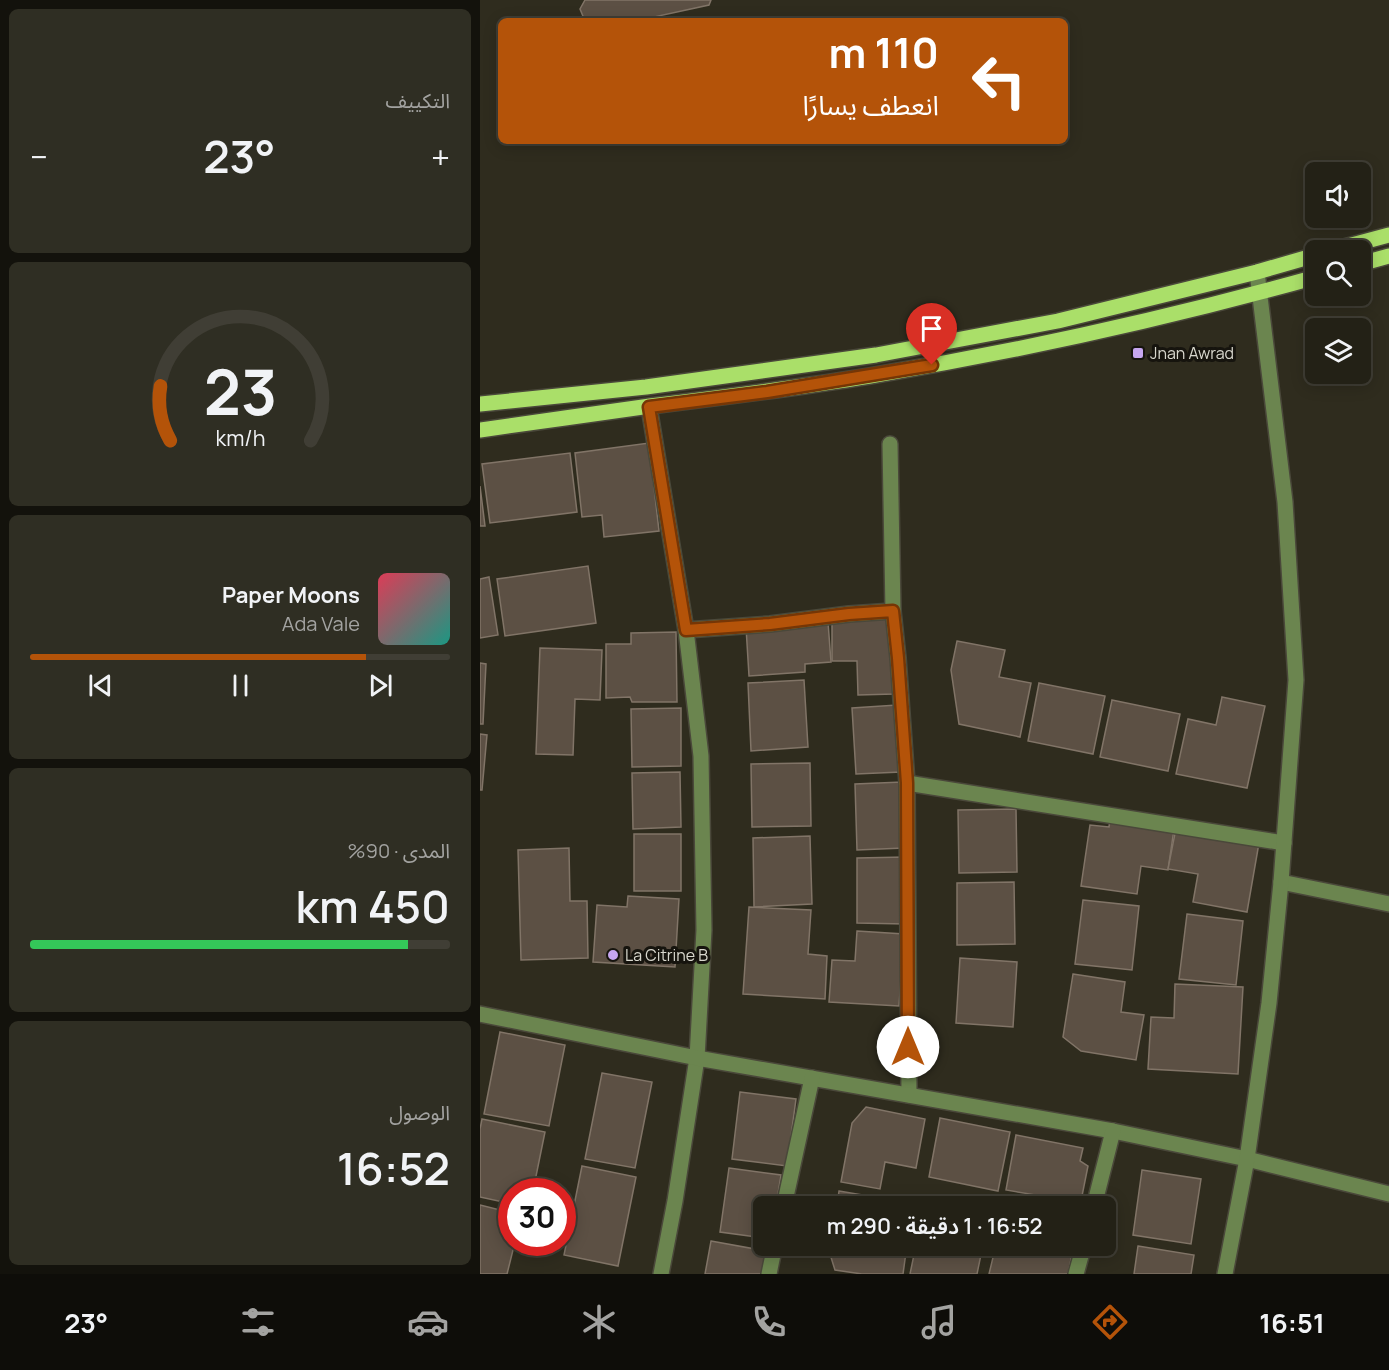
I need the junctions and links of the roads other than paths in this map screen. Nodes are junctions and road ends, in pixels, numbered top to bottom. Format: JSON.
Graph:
{"nodes":[{"id":1,"x":1389,"y":235,"type":"edge"},
{"id":2,"x":1370,"y":240,"type":"edge"},
{"id":3,"x":1389,"y":256,"type":"edge"},
{"id":4,"x":1305,"y":258,"type":"edge"},
{"id":5,"x":1371,"y":261,"type":"edge"},
{"id":6,"x":1257,"y":272,"type":"junction"},
{"id":7,"x":1305,"y":279,"type":"edge"},
{"id":8,"x":1259,"y":292,"type":"junction"},
{"id":9,"x":480,"y":404,"type":"edge"},
{"id":10,"x":649,"y":407,"type":"junction"},
{"id":11,"x":480,"y":430,"type":"edge"},
{"id":12,"x":890,"y":444,"type":"dead end"},
{"id":13,"x":893,"y":611,"type":"junction"},
{"id":14,"x":686,"y":630,"type":"junction"},
{"id":15,"x":907,"y":783,"type":"junction"},
{"id":16,"x":1284,"y":843,"type":"junction"},
{"id":17,"x":1281,"y":882,"type":"junction"},
{"id":18,"x":1389,"y":904,"type":"edge"},
{"id":19,"x":480,"y":1014,"type":"edge"},
{"id":20,"x":697,"y":1058,"type":"junction"},
{"id":21,"x":813,"y":1078,"type":"junction"},
{"id":22,"x":909,"y":1095,"type":"junction"},
{"id":23,"x":1113,"y":1131,"type":"junction"},
{"id":24,"x":1246,"y":1160,"type":"junction"},
{"id":25,"x":1389,"y":1194,"type":"edge"},
{"id":26,"x":786,"y":1196,"type":"edge"},
{"id":27,"x":1097,"y":1196,"type":"edge"},
{"id":28,"x":773,"y":1256,"type":"edge"},
{"id":29,"x":1081,"y":1256,"type":"edge"},
{"id":30,"x":661,"y":1274,"type":"edge"},
{"id":31,"x":769,"y":1274,"type":"edge"},
{"id":32,"x":1076,"y":1274,"type":"edge"},
{"id":33,"x":1224,"y":1274,"type":"edge"}],
"edges":[{"from":1,"to":2,"type":"main road"},
{"from":3,"to":5,"type":"main road"},
{"from":4,"to":6,"type":"main road"},
{"from":6,"to":8,"type":"street"},
{"from":6,"to":9,"type":"main road"},
{"from":7,"to":8,"type":"main road"},
{"from":8,"to":10,"type":"main road"},
{"from":8,"to":16,"type":"street"},
{"from":10,"to":11,"type":"main road"},
{"from":10,"to":14,"type":"street"},
{"from":12,"to":13,"type":"street"},
{"from":13,"to":14,"type":"street"},
{"from":13,"to":15,"type":"street"},
{"from":14,"to":20,"type":"street"},
{"from":15,"to":16,"type":"street"},
{"from":15,"to":22,"type":"street"},
{"from":16,"to":17,"type":"street"},
{"from":17,"to":18,"type":"street"},
{"from":17,"to":24,"type":"street"},
{"from":19,"to":20,"type":"street"},
{"from":20,"to":21,"type":"street"},
{"from":20,"to":30,"type":"street"},
{"from":21,"to":22,"type":"street"},
{"from":21,"to":26,"type":"street"},
{"from":22,"to":23,"type":"street"},
{"from":23,"to":24,"type":"street"},
{"from":23,"to":27,"type":"street"},
{"from":24,"to":25,"type":"street"},
{"from":24,"to":33,"type":"street"},
{"from":28,"to":31,"type":"street"},
{"from":29,"to":32,"type":"street"}]}
